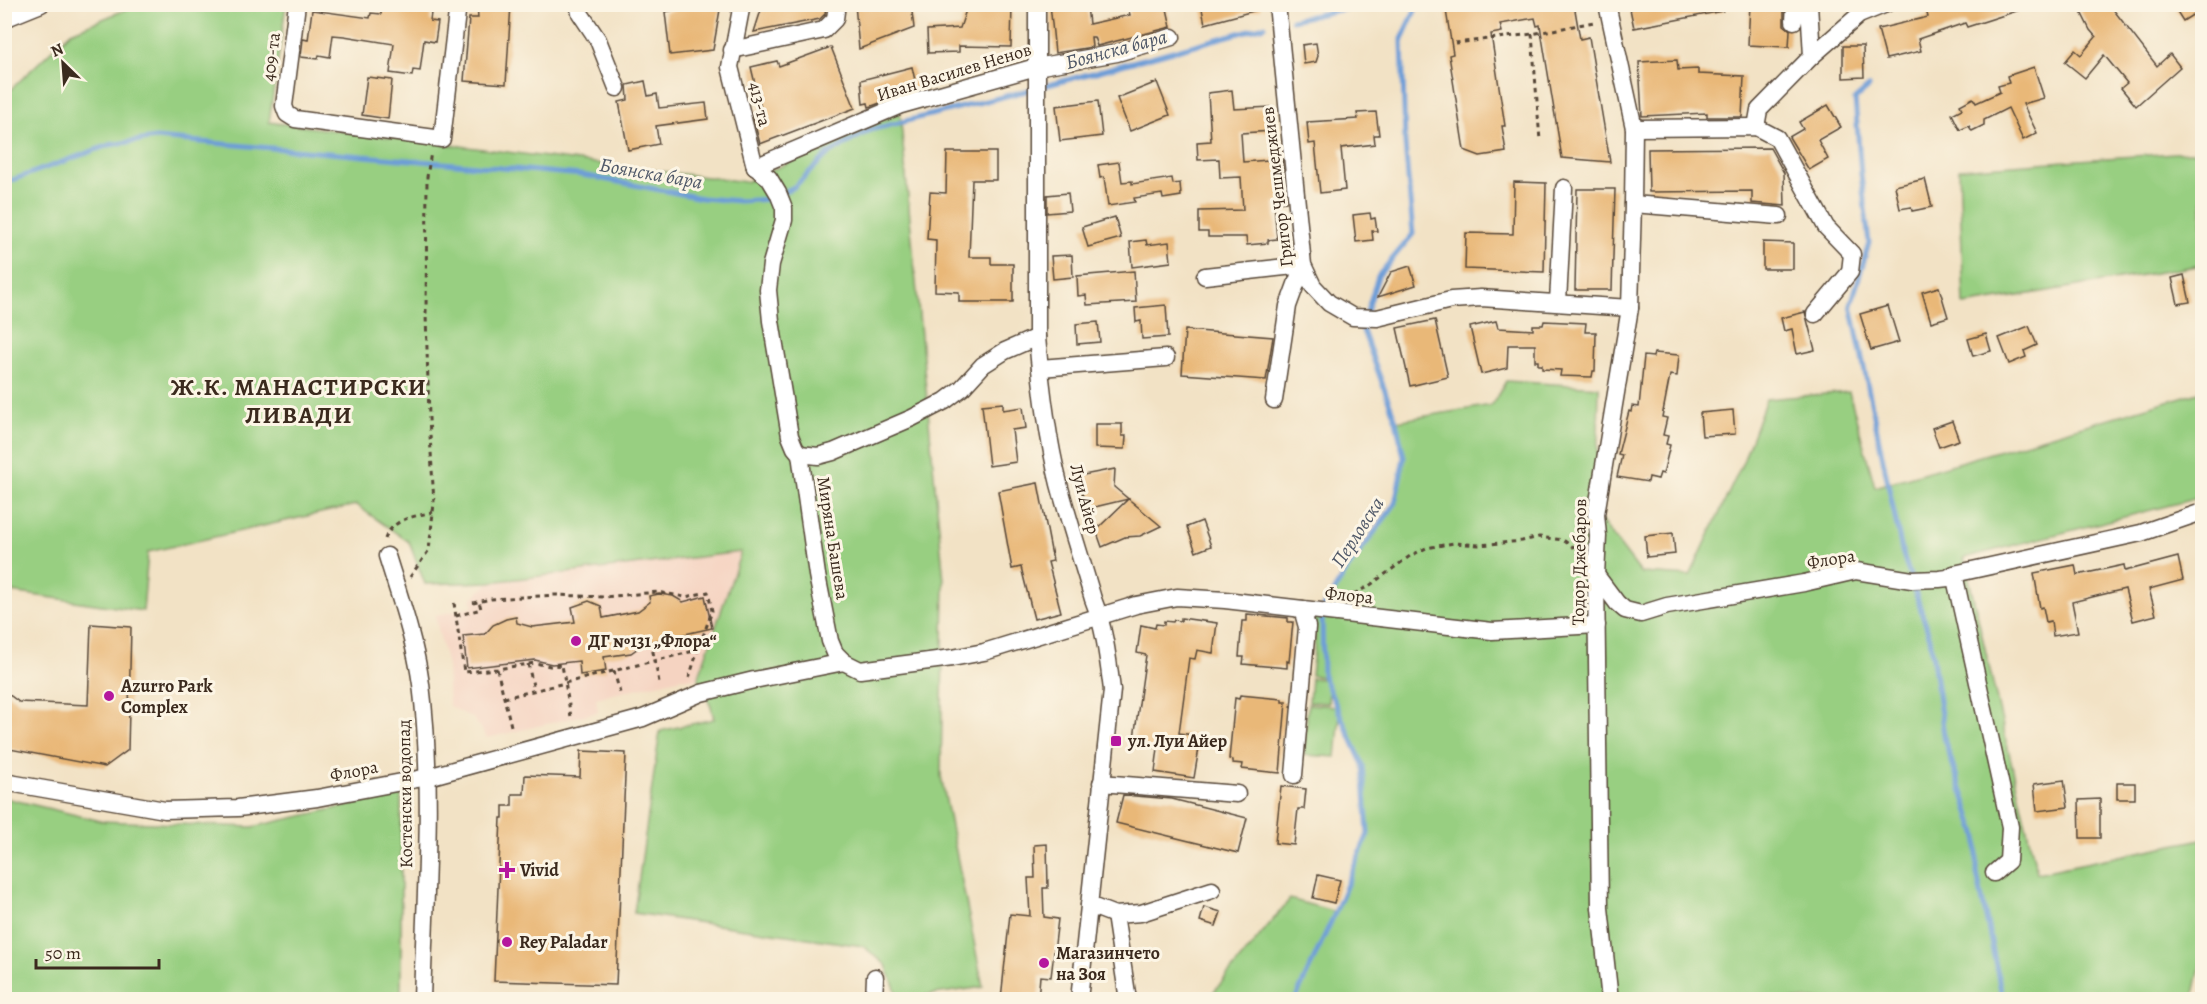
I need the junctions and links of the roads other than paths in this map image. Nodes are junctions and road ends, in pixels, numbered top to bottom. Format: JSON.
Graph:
{"nodes":[{"id":1,"x":41,"y":4,"type":"edge"},
{"id":2,"x":297,"y":4,"type":"edge"},
{"id":3,"x":458,"y":4,"type":"edge"},
{"id":4,"x":578,"y":4,"type":"edge"},
{"id":5,"x":742,"y":4,"type":"edge"},
{"id":6,"x":837,"y":4,"type":"edge"},
{"id":7,"x":1037,"y":4,"type":"edge"},
{"id":8,"x":1809,"y":4,"type":"edge"},
{"id":9,"x":1886,"y":4,"type":"edge"},
{"id":10,"x":1280,"y":5,"type":"edge"},
{"id":11,"x":1609,"y":12,"type":"edge"},
{"id":12,"x":4,"y":18,"type":"edge"},
{"id":13,"x":1172,"y":38,"type":"dead end"},
{"id":14,"x":732,"y":50,"type":"junction"},
{"id":15,"x":1812,"y":56,"type":"junction"},
{"id":16,"x":1036,"y":81,"type":"junction"},
{"id":17,"x":617,"y":88,"type":"dead end"},
{"id":18,"x":1756,"y":127,"type":"junction"},
{"id":19,"x":1634,"y":128,"type":"junction"},
{"id":20,"x":755,"y":167,"type":"junction"},
{"id":21,"x":1564,"y":188,"type":"dead end"},
{"id":22,"x":1632,"y":204,"type":"junction"},
{"id":23,"x":1779,"y":216,"type":"dead end"},
{"id":24,"x":1303,"y":265,"type":"junction"},
{"id":25,"x":1205,"y":276,"type":"dead end"},
{"id":26,"x":1558,"y":302,"type":"junction"},
{"id":27,"x":1630,"y":308,"type":"junction"},
{"id":28,"x":1815,"y":314,"type":"dead end"},
{"id":29,"x":1037,"y":337,"type":"junction"},
{"id":30,"x":1166,"y":357,"type":"dead end"},
{"id":31,"x":1040,"y":368,"type":"junction"},
{"id":32,"x":1274,"y":400,"type":"dead end"},
{"id":33,"x":800,"y":454,"type":"junction"},
{"id":34,"x":2202,"y":512,"type":"edge"},
{"id":35,"x":387,"y":556,"type":"road end"},
{"id":36,"x":1596,"y":575,"type":"junction"},
{"id":37,"x":1951,"y":576,"type":"junction"},
{"id":38,"x":1302,"y":609,"type":"junction"},
{"id":39,"x":1100,"y":616,"type":"junction"},
{"id":40,"x":1597,"y":625,"type":"junction"},
{"id":41,"x":844,"y":662,"type":"junction"},
{"id":42,"x":1294,"y":775,"type":"dead end"},
{"id":43,"x":428,"y":777,"type":"junction"},
{"id":44,"x":4,"y":782,"type":"edge"},
{"id":45,"x":1101,"y":783,"type":"junction"},
{"id":46,"x":1237,"y":794,"type":"dead end"},
{"id":47,"x":1994,"y":873,"type":"dead end"},
{"id":48,"x":1212,"y":890,"type":"dead end"},
{"id":49,"x":1089,"y":905,"type":"junction"},
{"id":50,"x":1115,"y":915,"type":"junction"},
{"id":51,"x":875,"y":976,"type":"dead end"},
{"id":52,"x":423,"y":999,"type":"edge"},
{"id":53,"x":874,"y":999,"type":"edge"},
{"id":54,"x":1079,"y":999,"type":"edge"},
{"id":55,"x":1128,"y":999,"type":"edge"},
{"id":56,"x":1610,"y":999,"type":"edge"}],
"edges":[{"from":1,"to":12,"type":"street"},
{"from":2,"to":3,"type":"street","name":"409-та"},
{"from":4,"to":17,"type":"street"},
{"from":5,"to":14,"type":"street","name":"413-та"},
{"from":6,"to":14,"type":"street"},
{"from":7,"to":16,"type":"street","name":"Луи Айер"},
{"from":8,"to":15,"type":"street"},
{"from":9,"to":15,"type":"street"},
{"from":10,"to":24,"type":"street","name":"Григор Чешмеджиев"},
{"from":11,"to":19,"type":"street","name":"Тодор Джебаров"},
{"from":13,"to":16,"type":"street","name":"Иван Василев Ненов"},
{"from":14,"to":20,"type":"street","name":"413-та"},
{"from":15,"to":18,"type":"street"},
{"from":16,"to":20,"type":"street","name":"Иван Василев Ненов"},
{"from":16,"to":29,"type":"street","name":"Луи Айер"},
{"from":18,"to":19,"type":"street"},
{"from":18,"to":28,"type":"street"},
{"from":19,"to":22,"type":"street","name":"Тодор Джебаров"},
{"from":20,"to":33,"type":"street","name":"Миряна Башева"},
{"from":21,"to":26,"type":"street"},
{"from":22,"to":23,"type":"street"},
{"from":22,"to":27,"type":"street","name":"Тодор Джебаров"},
{"from":24,"to":25,"type":"street"},
{"from":24,"to":26,"type":"street","name":"Григор Чешмеджиев"},
{"from":24,"to":32,"type":"street"},
{"from":26,"to":27,"type":"street","name":"Григор Чешмеджиев"},
{"from":27,"to":36,"type":"street","name":"Тодор Джебаров"},
{"from":29,"to":31,"type":"street","name":"Луи Айер"},
{"from":29,"to":33,"type":"street"},
{"from":30,"to":31,"type":"street"},
{"from":31,"to":39,"type":"street","name":"Луи Айер"},
{"from":33,"to":41,"type":"street","name":"Миряна Башева"},
{"from":34,"to":37,"type":"street","name":"Флора"},
{"from":35,"to":43,"type":"street","name":"Костенски водопад"},
{"from":36,"to":37,"type":"street","name":"Флора"},
{"from":36,"to":40,"type":"street","name":"Тодор Джебаров"},
{"from":37,"to":47,"type":"street"},
{"from":38,"to":39,"type":"street","name":"Флора"},
{"from":38,"to":40,"type":"street","name":"Флора"},
{"from":38,"to":42,"type":"street"},
{"from":39,"to":41,"type":"street"},
{"from":39,"to":45,"type":"street","name":"Луи Айер"},
{"from":40,"to":56,"type":"street","name":"Тодор Джебаров"},
{"from":41,"to":43,"type":"street","name":"Флора"},
{"from":43,"to":44,"type":"street","name":"Флора"},
{"from":43,"to":52,"type":"street","name":"Костенски водопад"},
{"from":45,"to":46,"type":"street"},
{"from":45,"to":49,"type":"street","name":"Луи Айер"},
{"from":48,"to":50,"type":"street"},
{"from":49,"to":50,"type":"street"},
{"from":49,"to":54,"type":"street","name":"Луи Айер"},
{"from":50,"to":55,"type":"street"},
{"from":51,"to":53,"type":"street"}]}
